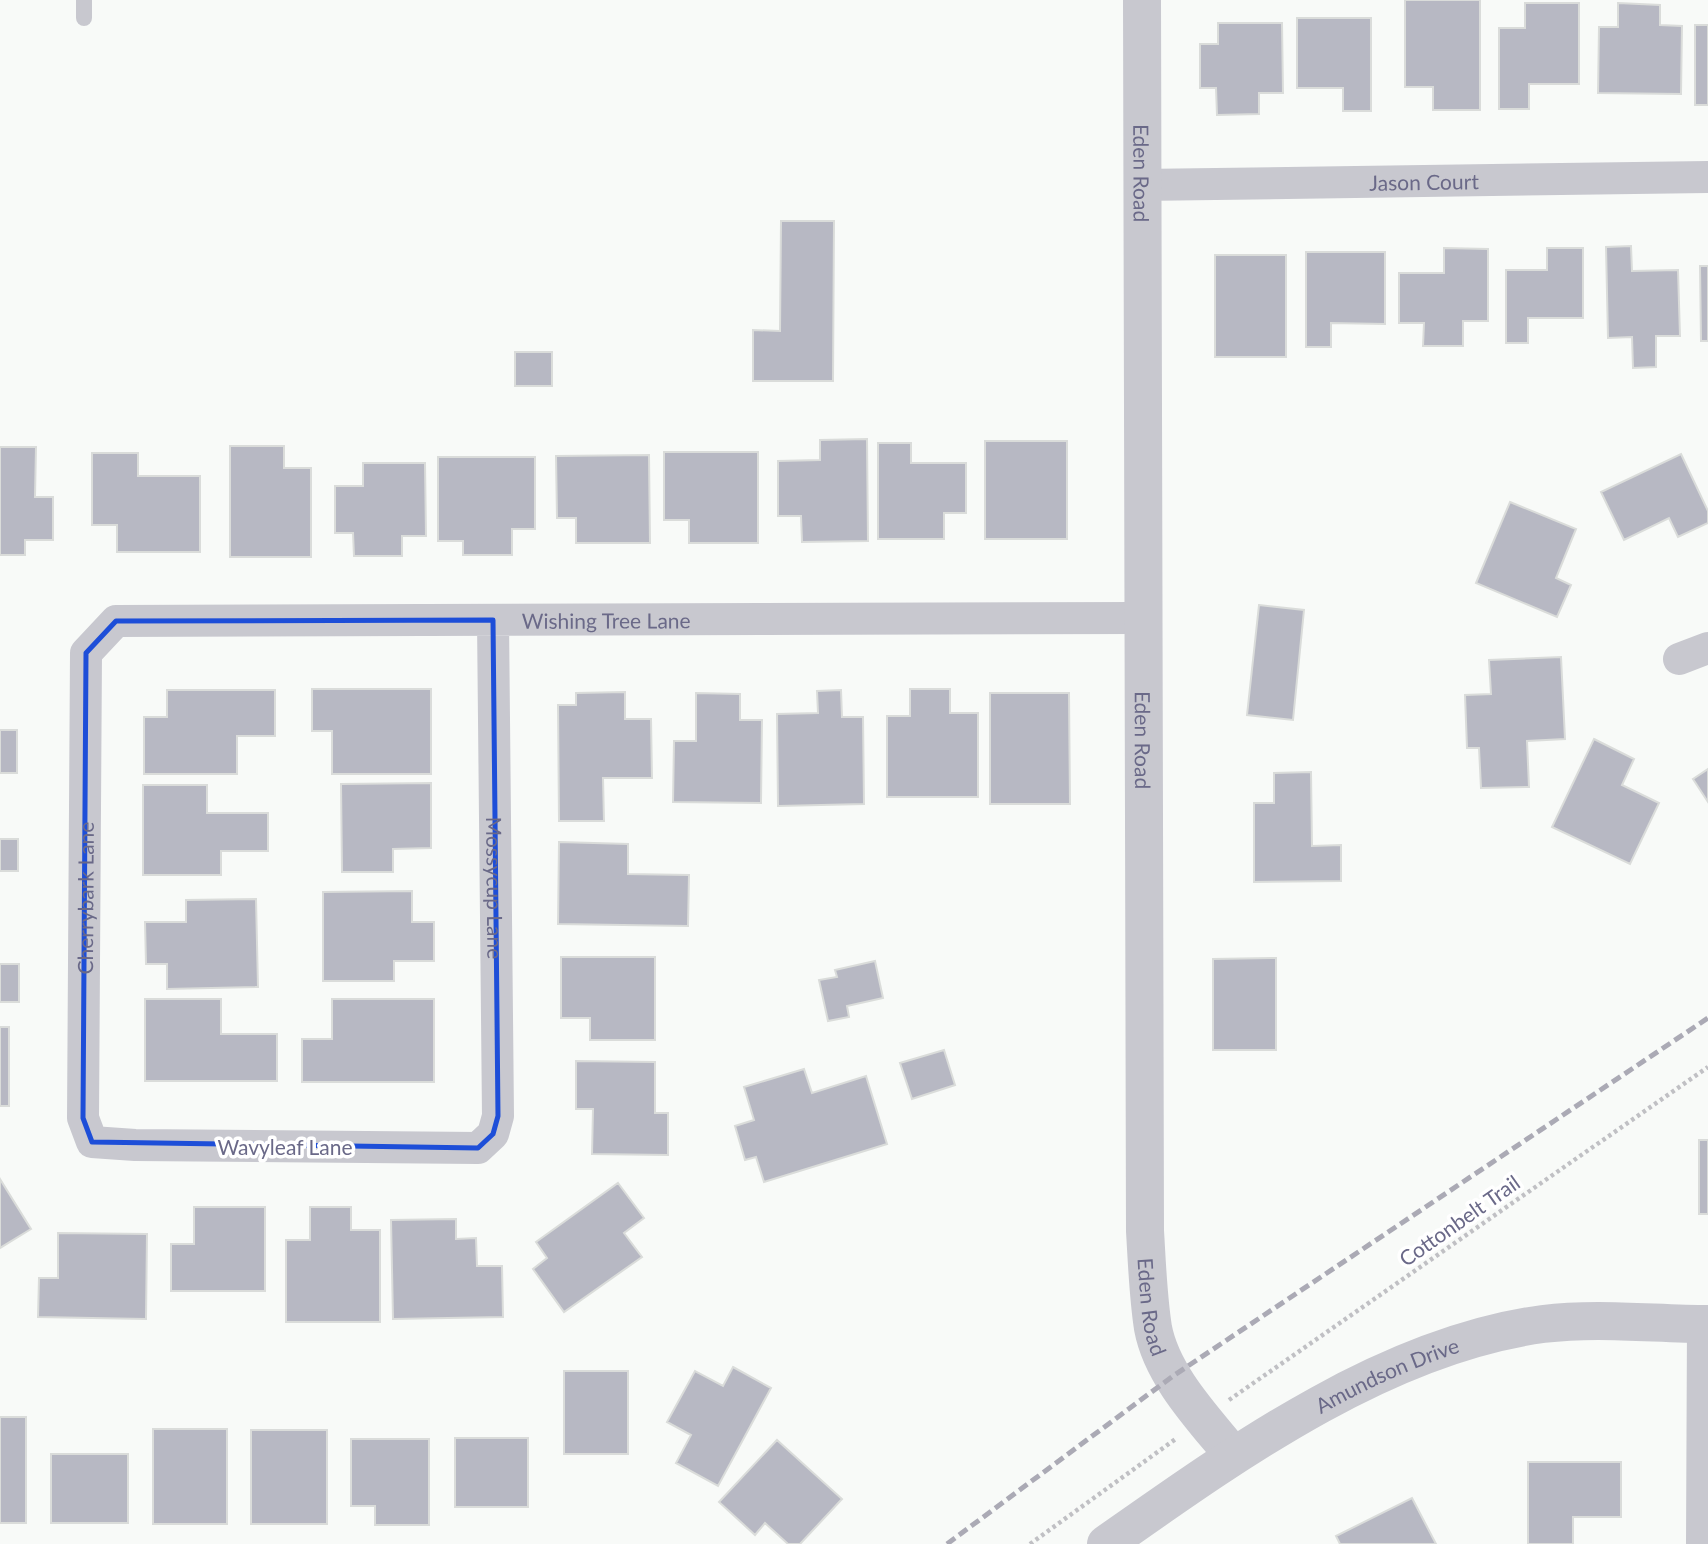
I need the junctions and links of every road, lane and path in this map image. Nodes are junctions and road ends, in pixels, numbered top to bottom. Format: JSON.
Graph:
{"nodes":[{"id":1,"x":84,"y":0,"type":"edge"},
{"id":2,"x":1142,"y":0,"type":"edge"},
{"id":3,"x":84,"y":18,"type":"dead end"},
{"id":4,"x":1708,"y":177,"type":"edge"},
{"id":5,"x":1140,"y":185,"type":"junction"},
{"id":6,"x":1141,"y":618,"type":"junction"},
{"id":7,"x":493,"y":620,"type":"junction"},
{"id":8,"x":86,"y":653,"type":"joint"},
{"id":9,"x":1708,"y":1067,"type":"edge"},
{"id":10,"x":92,"y":1142,"type":"joint"},
{"id":11,"x":478,"y":1148,"type":"joint"},
{"id":12,"x":1706,"y":1324,"type":"edge"},
{"id":13,"x":1228,"y":1400,"type":"dead end"},
{"id":14,"x":1181,"y":1435,"type":"dead end"},
{"id":15,"x":1233,"y":1455,"type":"junction"},
{"id":16,"x":1030,"y":1544,"type":"edge"},
{"id":17,"x":1106,"y":1544,"type":"edge"},
{"id":18,"x":1702,"y":1544,"type":"edge"}],
"edges":[{"from":1,"to":3,"type":"lane"},
{"from":2,"to":5,"type":"street","name":"Eden Road"},
{"from":4,"to":5,"type":"street","name":"Jason Court"},
{"from":5,"to":6,"type":"street","name":"Eden Road"},
{"from":6,"to":7,"type":"street","name":"Wishing Tree Lane"},
{"from":6,"to":15,"type":"street","name":"Eden Road"},
{"from":7,"to":8,"type":"street","name":"Wishing Tree Lane"},
{"from":7,"to":11,"type":"street","name":"Mossycup Lane"},
{"from":8,"to":10,"type":"street","name":"Cherrybark Lane"},
{"from":9,"to":13,"type":"path","name":"Cottonbelt Trail"},
{"from":10,"to":11,"type":"street","name":"Wavyleaf Lane"},
{"from":12,"to":15,"type":"street","name":"Amundson Drive"},
{"from":12,"to":18,"type":"street"},
{"from":14,"to":16,"type":"path"},
{"from":15,"to":17,"type":"street","name":"Amundson Drive"}]}
